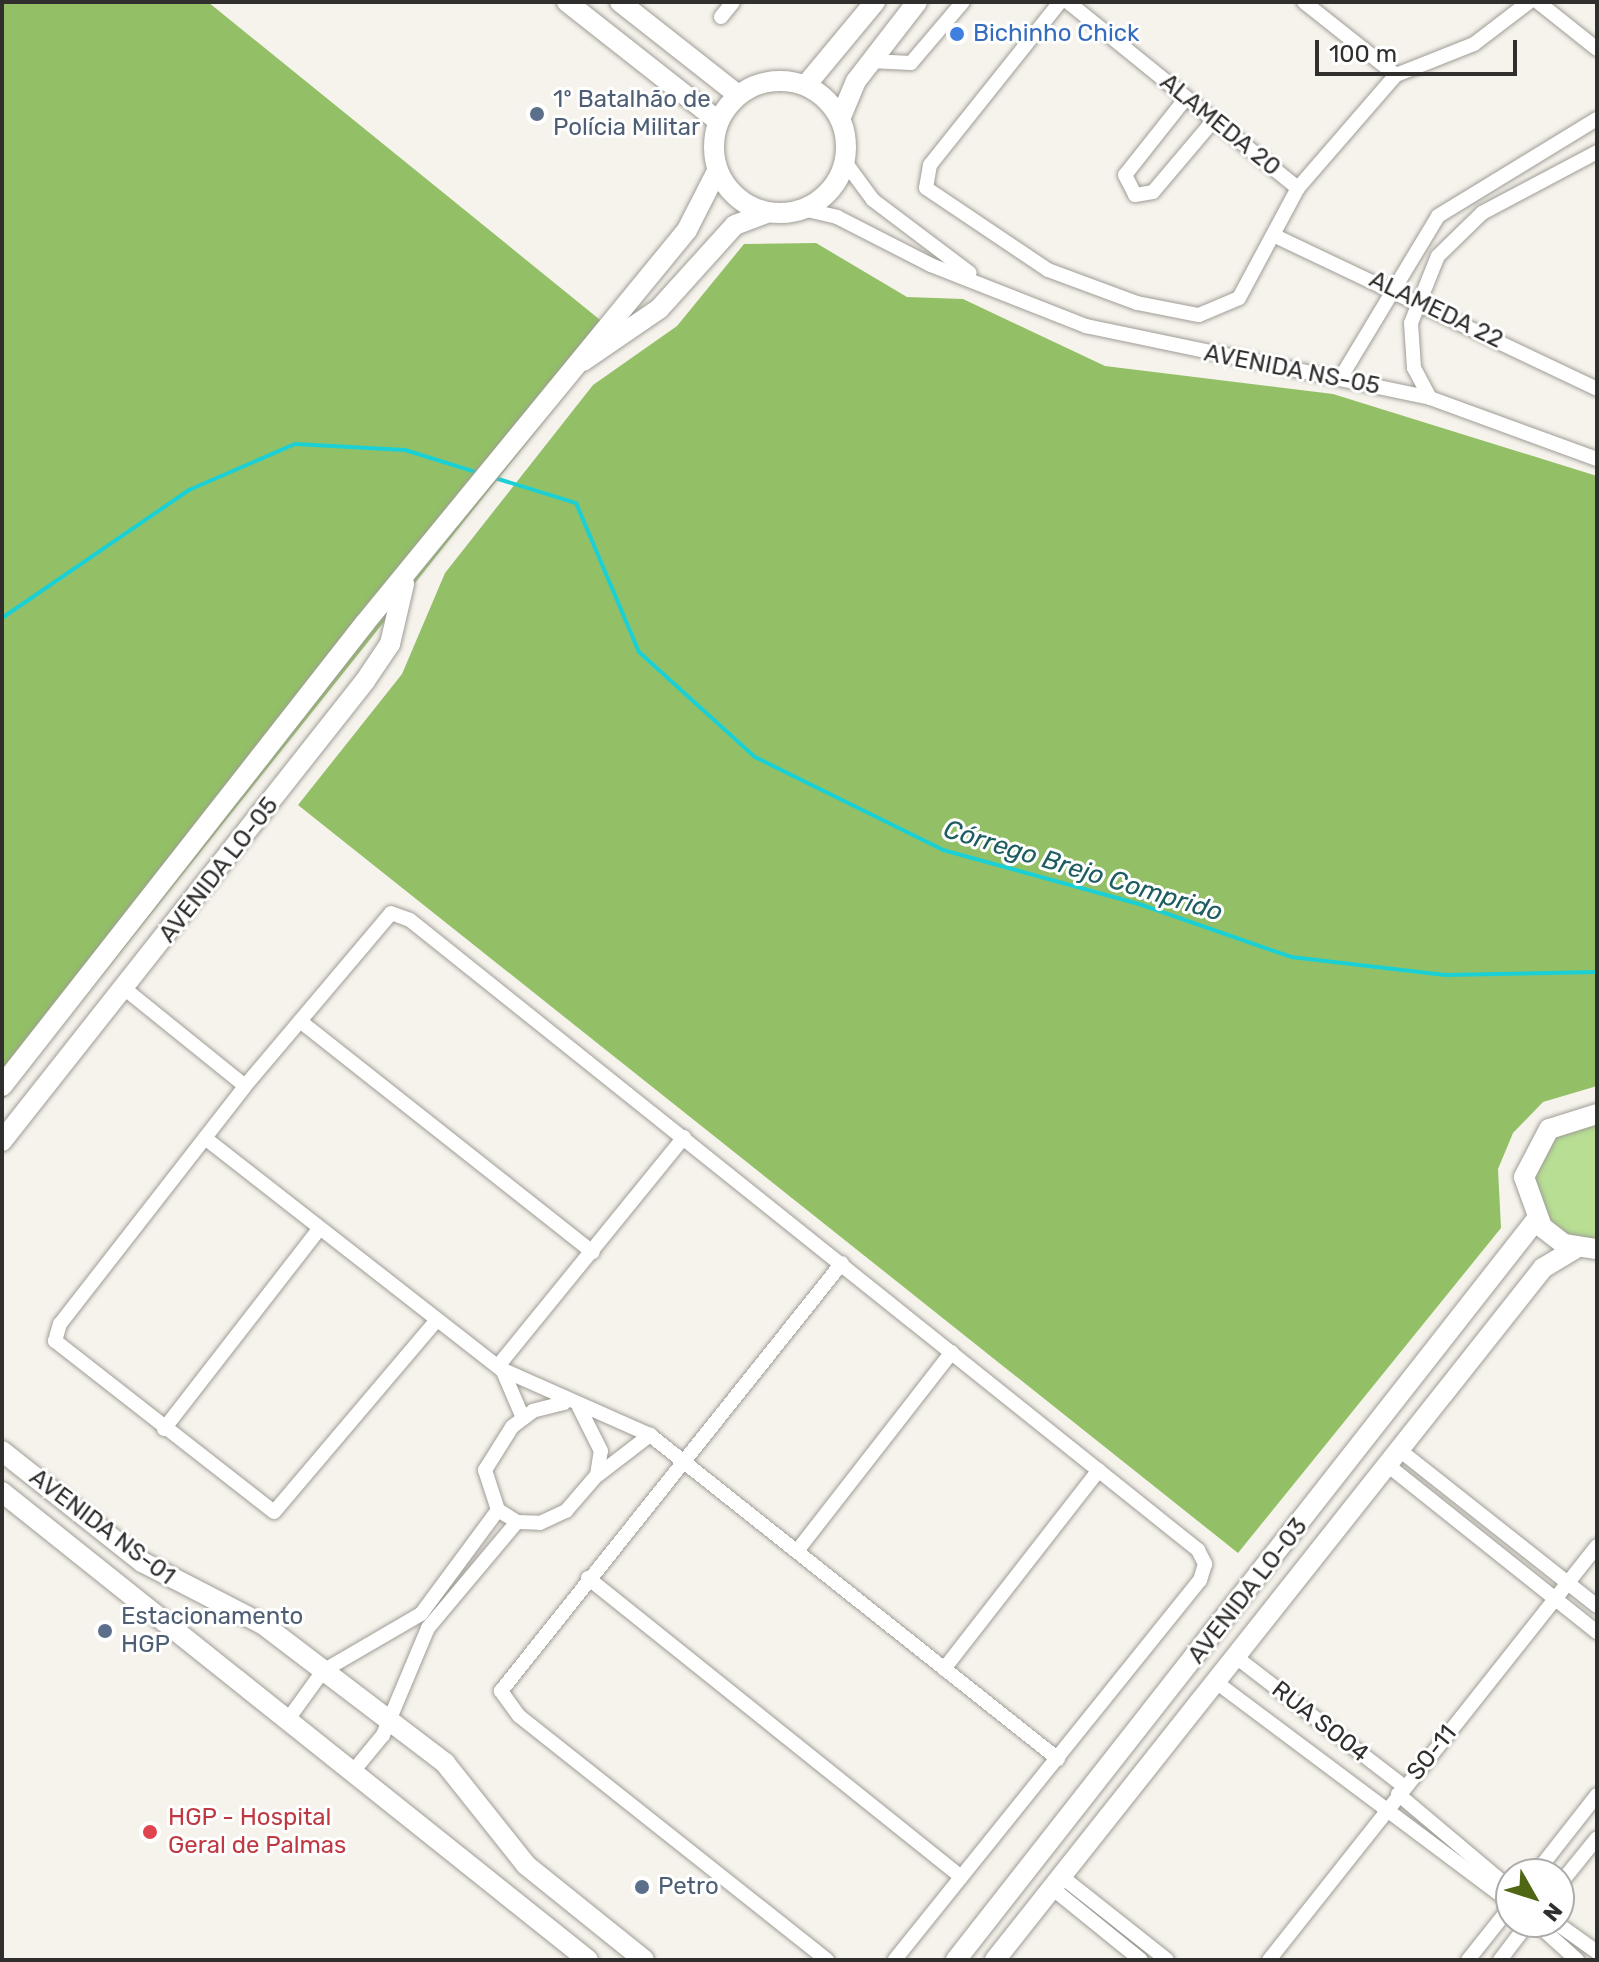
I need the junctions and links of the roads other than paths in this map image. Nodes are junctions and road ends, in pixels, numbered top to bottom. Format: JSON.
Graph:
{"nodes":[{"id":1,"x":567,"y":2,"type":"edge"},
{"id":2,"x":620,"y":2,"type":"edge"},
{"id":3,"x":733,"y":2,"type":"edge"},
{"id":4,"x":875,"y":2,"type":"edge"},
{"id":5,"x":917,"y":2,"type":"edge"},
{"id":6,"x":963,"y":2,"type":"edge"},
{"id":7,"x":1060,"y":2,"type":"edge"},
{"id":8,"x":1068,"y":2,"type":"edge"},
{"id":9,"x":1304,"y":2,"type":"edge"},
{"id":10,"x":1529,"y":2,"type":"edge"},
{"id":11,"x":1538,"y":2,"type":"edge"},
{"id":12,"x":721,"y":17,"type":"dead end"},
{"id":13,"x":1597,"y":49,"type":"edge"},
{"id":14,"x":870,"y":61,"type":"junction"},
{"id":15,"x":1396,"y":75,"type":"junction"},
{"id":16,"x":806,"y":85,"type":"junction"},
{"id":17,"x":738,"y":95,"type":"junction"},
{"id":18,"x":1186,"y":98,"type":"junction"},
{"id":19,"x":840,"y":119,"type":"junction"},
{"id":20,"x":1597,"y":119,"type":"edge"},
{"id":21,"x":718,"y":121,"type":"junction"},
{"id":22,"x":1213,"y":121,"type":"junction"},
{"id":23,"x":1597,"y":152,"type":"edge"},
{"id":24,"x":845,"y":162,"type":"junction"},
{"id":25,"x":717,"y":171,"type":"junction"},
{"id":26,"x":1298,"y":188,"type":"junction"},
{"id":27,"x":803,"y":209,"type":"junction"},
{"id":28,"x":767,"y":213,"type":"junction"},
{"id":29,"x":1273,"y":235,"type":"junction"},
{"id":30,"x":987,"y":284,"type":"junction"},
{"id":31,"x":1390,"y":286,"type":"junction"},
{"id":32,"x":1417,"y":299,"type":"junction"},
{"id":33,"x":579,"y":363,"type":"junction"},
{"id":34,"x":1341,"y":377,"type":"junction"},
{"id":35,"x":1595,"y":384,"type":"edge"},
{"id":36,"x":1430,"y":398,"type":"junction"},
{"id":37,"x":1597,"y":459,"type":"edge"},
{"id":38,"x":405,"y":582,"type":"junction"},
{"id":39,"x":125,"y":989,"type":"junction"},
{"id":40,"x":300,"y":1021,"type":"junction"},
{"id":41,"x":2,"y":1086,"type":"edge"},
{"id":42,"x":245,"y":1086,"type":"junction"},
{"id":43,"x":1597,"y":1114,"type":"edge"},
{"id":44,"x":684,"y":1137,"type":"junction"},
{"id":45,"x":205,"y":1138,"type":"junction"},
{"id":46,"x":2,"y":1141,"type":"edge"},
{"id":47,"x":1536,"y":1220,"type":"junction"},
{"id":48,"x":319,"y":1229,"type":"junction"},
{"id":49,"x":1576,"y":1248,"type":"junction"},
{"id":50,"x":1597,"y":1249,"type":"edge"},
{"id":51,"x":593,"y":1252,"type":"junction"},
{"id":52,"x":842,"y":1263,"type":"junction"},
{"id":53,"x":436,"y":1321,"type":"junction"},
{"id":54,"x":952,"y":1352,"type":"junction"},
{"id":55,"x":500,"y":1368,"type":"junction"},
{"id":56,"x":564,"y":1403,"type":"junction"},
{"id":57,"x":579,"y":1407,"type":"junction"},
{"id":58,"x":523,"y":1418,"type":"junction"},
{"id":59,"x":164,"y":1429,"type":"junction"},
{"id":60,"x":650,"y":1435,"type":"junction"},
{"id":61,"x":2,"y":1451,"type":"edge"},
{"id":62,"x":680,"y":1460,"type":"junction"},
{"id":63,"x":1396,"y":1460,"type":"junction"},
{"id":64,"x":1099,"y":1470,"type":"junction"},
{"id":65,"x":597,"y":1475,"type":"junction"},
{"id":66,"x":2,"y":1492,"type":"edge"},
{"id":67,"x":498,"y":1510,"type":"junction"},
{"id":68,"x":517,"y":1522,"type":"junction"},
{"id":69,"x":1597,"y":1546,"type":"edge"},
{"id":70,"x":797,"y":1551,"type":"junction"},
{"id":71,"x":588,"y":1578,"type":"junction"},
{"id":72,"x":1568,"y":1583,"type":"junction"},
{"id":73,"x":1556,"y":1600,"type":"junction"},
{"id":74,"x":1597,"y":1606,"type":"edge"},
{"id":75,"x":1597,"y":1632,"type":"edge"},
{"id":76,"x":1236,"y":1657,"type":"junction"},
{"id":77,"x":944,"y":1669,"type":"junction"},
{"id":78,"x":323,"y":1671,"type":"junction"},
{"id":79,"x":1216,"y":1682,"type":"junction"},
{"id":80,"x":289,"y":1718,"type":"junction"},
{"id":81,"x":389,"y":1719,"type":"junction"},
{"id":82,"x":1058,"y":1759,"type":"junction"},
{"id":83,"x":355,"y":1769,"type":"junction"},
{"id":84,"x":1401,"y":1791,"type":"junction"},
{"id":85,"x":1597,"y":1795,"type":"edge"},
{"id":86,"x":1387,"y":1808,"type":"junction"},
{"id":87,"x":1597,"y":1838,"type":"edge"},
{"id":88,"x":1548,"y":1858,"type":"edge"},
{"id":89,"x":1575,"y":1865,"type":"edge"},
{"id":90,"x":1495,"y":1875,"type":"edge"},
{"id":91,"x":961,"y":1877,"type":"junction"},
{"id":92,"x":1057,"y":1882,"type":"junction"},
{"id":93,"x":1495,"y":1892,"type":"edge"},
{"id":94,"x":1495,"y":1925,"type":"edge"},
{"id":95,"x":1575,"y":1936,"type":"edge"},
{"id":96,"x":1517,"y":1938,"type":"edge"},
{"id":97,"x":1553,"y":1938,"type":"edge"},
{"id":98,"x":1597,"y":1952,"type":"edge"},
{"id":99,"x":588,"y":1960,"type":"edge"},
{"id":100,"x":644,"y":1960,"type":"edge"},
{"id":101,"x":827,"y":1960,"type":"edge"},
{"id":102,"x":895,"y":1960,"type":"edge"},
{"id":103,"x":956,"y":1960,"type":"edge"},
{"id":104,"x":995,"y":1960,"type":"edge"},
{"id":105,"x":1141,"y":1960,"type":"edge"},
{"id":106,"x":1167,"y":1960,"type":"edge"},
{"id":107,"x":1269,"y":1960,"type":"edge"},
{"id":108,"x":1468,"y":1960,"type":"edge"},
{"id":109,"x":1500,"y":1960,"type":"edge"},
{"id":110,"x":1577,"y":1960,"type":"edge"}],
"edges":[{"from":1,"to":21,"type":"street"},
{"from":2,"to":17,"type":"street"},
{"from":3,"to":12,"type":"street"},
{"from":4,"to":16,"type":"street"},
{"from":5,"to":14,"type":"street"},
{"from":6,"to":14,"type":"street"},
{"from":7,"to":29,"type":"street"},
{"from":8,"to":18,"type":"street","name":"ALAMEDA 20"},
{"from":9,"to":15,"type":"street"},
{"from":10,"to":15,"type":"street"},
{"from":11,"to":13,"type":"street"},
{"from":14,"to":19,"type":"street"},
{"from":15,"to":26,"type":"street"},
{"from":16,"to":17,"type":"street"},
{"from":16,"to":19,"type":"street"},
{"from":17,"to":21,"type":"street"},
{"from":18,"to":22,"type":"street","name":"ALAMEDA 20"},
{"from":18,"to":22,"type":"street"},
{"from":19,"to":24,"type":"street"},
{"from":20,"to":31,"type":"street"},
{"from":21,"to":25,"type":"street"},
{"from":22,"to":26,"type":"street","name":"ALAMEDA 20"},
{"from":23,"to":32,"type":"street"},
{"from":24,"to":27,"type":"street"},
{"from":24,"to":30,"type":"street","name":"AVENIDA NS-05"},
{"from":25,"to":28,"type":"street"},
{"from":25,"to":33,"type":"street","name":"AVENIDA LO-05"},
{"from":26,"to":29,"type":"street"},
{"from":27,"to":28,"type":"street"},
{"from":27,"to":30,"type":"street","name":"AVENIDA NS-05"},
{"from":28,"to":33,"type":"street","name":"AVENIDA LO-05"},
{"from":29,"to":31,"type":"street","name":"ALAMEDA 22"},
{"from":30,"to":34,"type":"street","name":"AVENIDA NS-05"},
{"from":31,"to":32,"type":"street","name":"ALAMEDA 22"},
{"from":31,"to":34,"type":"street"},
{"from":32,"to":35,"type":"street","name":"ALAMEDA 22"},
{"from":32,"to":36,"type":"street"},
{"from":33,"to":38,"type":"street","name":"AVENIDA LO-05"},
{"from":34,"to":36,"type":"street","name":"AVENIDA NS-05"},
{"from":36,"to":37,"type":"street","name":"AVENIDA NS-05"},
{"from":38,"to":39,"type":"street","name":"AVENIDA LO-05"},
{"from":38,"to":41,"type":"street","name":"AVENIDA LO-05"},
{"from":39,"to":42,"type":"street"},
{"from":39,"to":46,"type":"street","name":"AVENIDA LO-05"},
{"from":40,"to":42,"type":"street"},
{"from":40,"to":44,"type":"street"},
{"from":40,"to":51,"type":"street"},
{"from":42,"to":45,"type":"street"},
{"from":43,"to":47,"type":"street"},
{"from":44,"to":51,"type":"street"},
{"from":44,"to":52,"type":"street"},
{"from":45,"to":48,"type":"street"},
{"from":45,"to":59,"type":"street"},
{"from":47,"to":49,"type":"street"},
{"from":47,"to":103,"type":"street","name":"AVENIDA LO-03"},
{"from":48,"to":53,"type":"street"},
{"from":48,"to":59,"type":"street"},
{"from":49,"to":50,"type":"street"},
{"from":49,"to":63,"type":"street","name":"AVENIDA LO-03"},
{"from":51,"to":55,"type":"street"},
{"from":52,"to":54,"type":"street"},
{"from":52,"to":62,"type":"street"},
{"from":53,"to":55,"type":"street"},
{"from":53,"to":59,"type":"street"},
{"from":54,"to":64,"type":"street"},
{"from":54,"to":70,"type":"street"},
{"from":55,"to":56,"type":"street"},
{"from":55,"to":58,"type":"street"},
{"from":56,"to":57,"type":"street"},
{"from":56,"to":58,"type":"street"},
{"from":57,"to":60,"type":"street"},
{"from":57,"to":65,"type":"street"},
{"from":58,"to":67,"type":"street"},
{"from":60,"to":62,"type":"street"},
{"from":60,"to":65,"type":"street"},
{"from":61,"to":78,"type":"street","name":"AVENIDA NS-01"},
{"from":62,"to":70,"type":"street"},
{"from":62,"to":71,"type":"street"},
{"from":63,"to":72,"type":"street"},
{"from":63,"to":73,"type":"street"},
{"from":63,"to":76,"type":"street","name":"AVENIDA LO-03"},
{"from":64,"to":77,"type":"street"},
{"from":64,"to":82,"type":"street"},
{"from":65,"to":68,"type":"street"},
{"from":66,"to":80,"type":"street","name":"AVENIDA NS-01"},
{"from":67,"to":68,"type":"street"},
{"from":67,"to":78,"type":"street"},
{"from":68,"to":81,"type":"street"},
{"from":69,"to":72,"type":"street","name":"SO-11"},
{"from":70,"to":77,"type":"street"},
{"from":71,"to":91,"type":"street"},
{"from":71,"to":101,"type":"street"},
{"from":72,"to":73,"type":"street","name":"SO-11"},
{"from":72,"to":74,"type":"street"},
{"from":73,"to":75,"type":"street"},
{"from":73,"to":84,"type":"street","name":"SO-11"},
{"from":76,"to":79,"type":"street","name":"AVENIDA LO-03"},
{"from":76,"to":84,"type":"street","name":"RUA SO04"},
{"from":77,"to":82,"type":"street"},
{"from":78,"to":80,"type":"street"},
{"from":78,"to":81,"type":"street","name":"AVENIDA NS-01"},
{"from":79,"to":86,"type":"street"},
{"from":79,"to":92,"type":"street","name":"AVENIDA LO-03"},
{"from":80,"to":83,"type":"street","name":"AVENIDA NS-01"},
{"from":81,"to":83,"type":"street"},
{"from":81,"to":100,"type":"street","name":"AVENIDA NS-01"},
{"from":82,"to":91,"type":"street"},
{"from":83,"to":99,"type":"street","name":"AVENIDA NS-01"},
{"from":84,"to":86,"type":"street","name":"SO-11"},
{"from":84,"to":90,"type":"street","name":"RUA SO04"},
{"from":85,"to":88,"type":"street"},
{"from":86,"to":93,"type":"street"},
{"from":86,"to":107,"type":"street","name":"SO-11"},
{"from":87,"to":89,"type":"street"},
{"from":91,"to":102,"type":"street"},
{"from":92,"to":104,"type":"street","name":"AVENIDA LO-03"},
{"from":92,"to":105,"type":"street"},
{"from":92,"to":106,"type":"street"},
{"from":94,"to":108,"type":"street"},
{"from":95,"to":98,"type":"street"},
{"from":96,"to":109,"type":"street"},
{"from":97,"to":110,"type":"street"}]}
